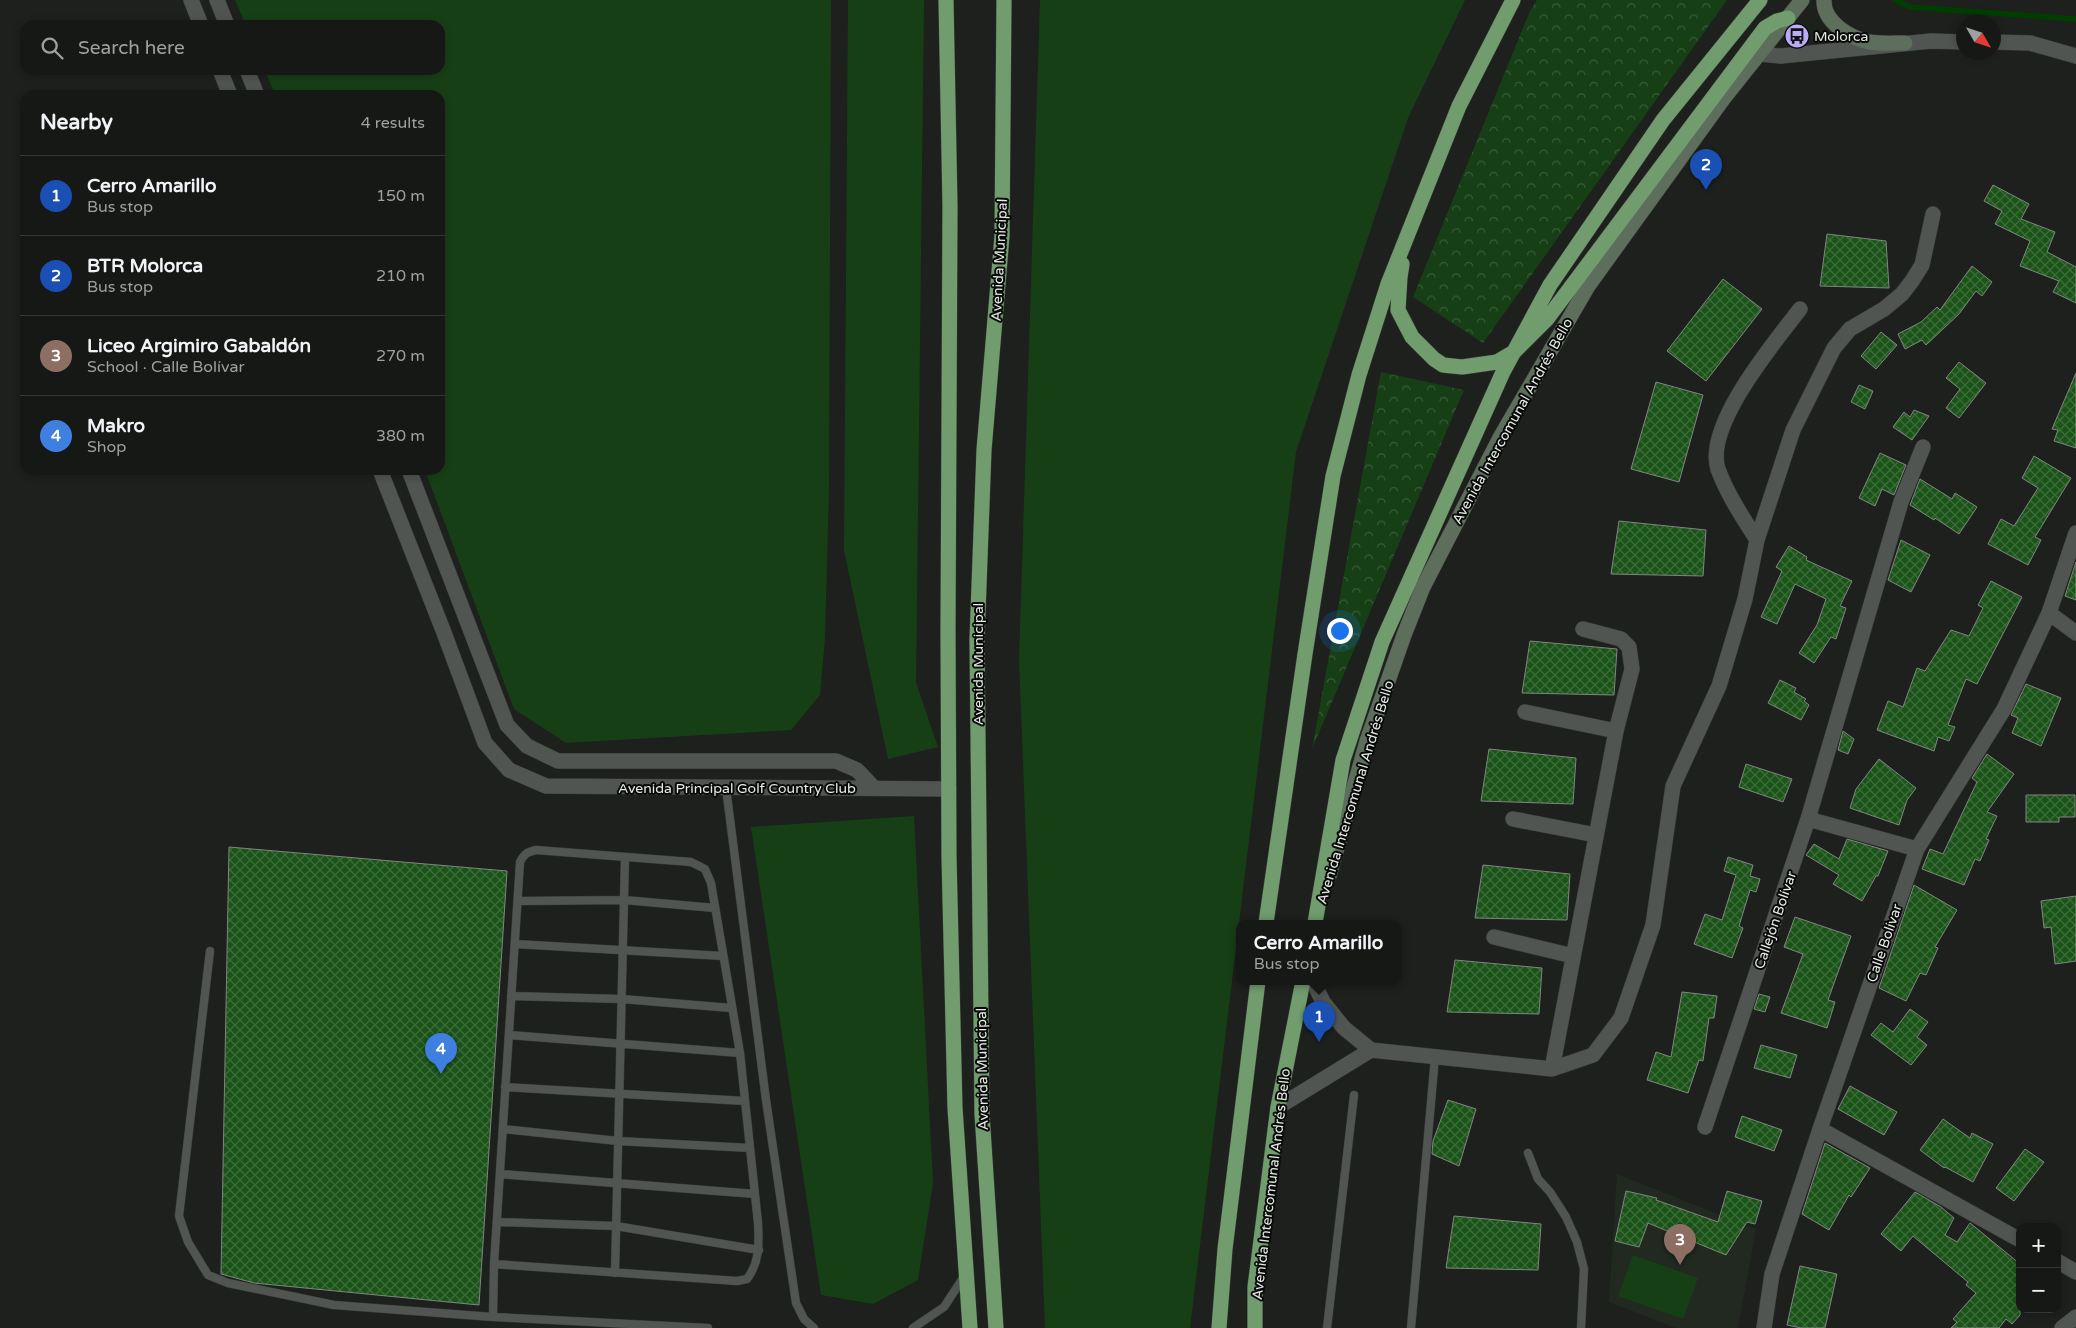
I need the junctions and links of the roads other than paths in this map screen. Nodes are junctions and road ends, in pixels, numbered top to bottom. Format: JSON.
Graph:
{"nodes":[{"id":1,"x":191,"y":0,"type":"edge"},
{"id":2,"x":217,"y":0,"type":"edge"},
{"id":3,"x":946,"y":0,"type":"edge"},
{"id":4,"x":1004,"y":0,"type":"edge"},
{"id":5,"x":1513,"y":0,"type":"edge"},
{"id":6,"x":1760,"y":0,"type":"edge"},
{"id":7,"x":1802,"y":0,"type":"edge"},
{"id":8,"x":1824,"y":0,"type":"edge"},
{"id":9,"x":1788,"y":18,"type":"junction"},
{"id":10,"x":199,"y":20,"type":"edge"},
{"id":11,"x":226,"y":20,"type":"edge"},
{"id":12,"x":1956,"y":42,"type":"edge"},
{"id":13,"x":2001,"y":42,"type":"edge"},
{"id":14,"x":1905,"y":43,"type":"junction"},
{"id":15,"x":1759,"y":54,"type":"junction"},
{"id":16,"x":2076,"y":56,"type":"edge"},
{"id":17,"x":222,"y":75,"type":"edge"},
{"id":18,"x":248,"y":75,"type":"edge"},
{"id":19,"x":228,"y":90,"type":"edge"},
{"id":20,"x":255,"y":90,"type":"edge"},
{"id":21,"x":1933,"y":214,"type":"dead end"},
{"id":22,"x":1408,"y":233,"type":"junction"},
{"id":23,"x":1800,"y":309,"type":"dead end"},
{"id":24,"x":1514,"y":352,"type":"junction"},
{"id":25,"x":1923,"y":448,"type":"dead end"},
{"id":26,"x":382,"y":475,"type":"edge"},
{"id":27,"x":411,"y":475,"type":"edge"},
{"id":28,"x":2076,"y":532,"type":"edge"},
{"id":29,"x":1757,"y":540,"type":"junction"},
{"id":30,"x":2049,"y":613,"type":"junction"},
{"id":31,"x":1584,"y":629,"type":"dead end"},
{"id":32,"x":2076,"y":633,"type":"edge"},
{"id":33,"x":1525,"y":712,"type":"dead end"},
{"id":34,"x":1616,"y":731,"type":"junction"},
{"id":35,"x":726,"y":788,"type":"junction"},
{"id":36,"x":874,"y":788,"type":"junction"},
{"id":37,"x":948,"y":789,"type":"junction"},
{"id":38,"x":1513,"y":819,"type":"dead end"},
{"id":39,"x":1808,"y":819,"type":"junction"},
{"id":40,"x":1596,"y":835,"type":"junction"},
{"id":41,"x":1917,"y":849,"type":"junction"},
{"id":42,"x":625,"y":858,"type":"junction"},
{"id":43,"x":624,"y":900,"type":"junction"},
{"id":44,"x":518,"y":901,"type":"junction"},
{"id":45,"x":715,"y":908,"type":"junction"},
{"id":46,"x":1266,"y":920,"type":"edge"},
{"id":47,"x":1316,"y":920,"type":"edge"},
{"id":48,"x":1316,"y":920,"type":"edge"},
{"id":49,"x":1494,"y":937,"type":"dead end"},
{"id":50,"x":515,"y":944,"type":"junction"},
{"id":51,"x":210,"y":951,"type":"dead end"},
{"id":52,"x":623,"y":951,"type":"junction"},
{"id":53,"x":723,"y":956,"type":"junction"},
{"id":54,"x":1573,"y":956,"type":"junction"},
{"id":55,"x":1258,"y":985,"type":"edge"},
{"id":56,"x":1302,"y":985,"type":"edge"},
{"id":57,"x":1315,"y":985,"type":"edge"},
{"id":58,"x":511,"y":996,"type":"junction"},
{"id":59,"x":622,"y":1000,"type":"junction"},
{"id":60,"x":731,"y":1008,"type":"junction"},
{"id":61,"x":509,"y":1036,"type":"junction"},
{"id":62,"x":621,"y":1043,"type":"junction"},
{"id":63,"x":1371,"y":1050,"type":"junction"},
{"id":64,"x":740,"y":1053,"type":"junction"},
{"id":65,"x":1435,"y":1057,"type":"junction"},
{"id":66,"x":1552,"y":1069,"type":"junction"},
{"id":67,"x":505,"y":1087,"type":"junction"},
{"id":68,"x":620,"y":1095,"type":"junction"},
{"id":69,"x":1354,"y":1095,"type":"dead end"},
{"id":70,"x":745,"y":1101,"type":"junction"},
{"id":71,"x":1278,"y":1107,"type":"junction"},
{"id":72,"x":1705,"y":1127,"type":"dead end"},
{"id":73,"x":503,"y":1129,"type":"junction"},
{"id":74,"x":1820,"y":1129,"type":"junction"},
{"id":75,"x":618,"y":1141,"type":"junction"},
{"id":76,"x":750,"y":1148,"type":"junction"},
{"id":77,"x":1528,"y":1153,"type":"dead end"},
{"id":78,"x":500,"y":1174,"type":"junction"},
{"id":79,"x":618,"y":1183,"type":"junction"},
{"id":80,"x":755,"y":1194,"type":"junction"},
{"id":81,"x":497,"y":1222,"type":"junction"},
{"id":82,"x":616,"y":1226,"type":"junction"},
{"id":83,"x":2016,"y":1238,"type":"edge"},
{"id":84,"x":759,"y":1250,"type":"junction"},
{"id":85,"x":2061,"y":1263,"type":"edge"},
{"id":86,"x":494,"y":1264,"type":"junction"},
{"id":87,"x":2076,"y":1272,"type":"edge"},
{"id":88,"x":615,"y":1273,"type":"junction"},
{"id":89,"x":966,"y":1274,"type":"junction"},
{"id":90,"x":493,"y":1317,"type":"junction"},
{"id":91,"x":2076,"y":1317,"type":"edge"},
{"id":92,"x":708,"y":1328,"type":"edge"},
{"id":93,"x":814,"y":1328,"type":"edge"},
{"id":94,"x":913,"y":1328,"type":"edge"},
{"id":95,"x":970,"y":1328,"type":"edge"},
{"id":96,"x":996,"y":1328,"type":"edge"},
{"id":97,"x":1219,"y":1328,"type":"edge"},
{"id":98,"x":1255,"y":1328,"type":"edge"},
{"id":99,"x":1327,"y":1328,"type":"edge"},
{"id":100,"x":1411,"y":1328,"type":"edge"},
{"id":101,"x":1581,"y":1328,"type":"edge"},
{"id":102,"x":1764,"y":1328,"type":"edge"},
{"id":103,"x":2062,"y":1328,"type":"edge"}],
"edges":[{"from":1,"to":10,"type":"street"},
{"from":2,"to":11,"type":"street"},
{"from":3,"to":37,"type":"highway","name":"Avenida Municipal"},
{"from":4,"to":96,"type":"highway","name":"Avenida Municipal"},
{"from":5,"to":22,"type":"highway"},
{"from":6,"to":24,"type":"highway"},
{"from":7,"to":9,"type":"main road","name":"Avenida Intercomunal Andrés Bello"},
{"from":8,"to":14,"type":"main road"},
{"from":9,"to":15,"type":"main road","name":"Avenida Intercomunal Andrés Bello"},
{"from":9,"to":24,"type":"highway"},
{"from":12,"to":14,"type":"street"},
{"from":13,"to":16,"type":"street"},
{"from":14,"to":15,"type":"street"},
{"from":15,"to":48,"type":"main road","name":"Avenida Intercomunal Andrés Bello"},
{"from":17,"to":19,"type":"street"},
{"from":18,"to":20,"type":"street"},
{"from":21,"to":29,"type":"street"},
{"from":22,"to":24,"type":"highway"},
{"from":22,"to":46,"type":"highway"},
{"from":23,"to":29,"type":"street"},
{"from":24,"to":47,"type":"highway"},
{"from":25,"to":39,"type":"street","name":"Callejón Bolívar"},
{"from":26,"to":35,"type":"street","name":"Avenida Principal Golf Country Club"},
{"from":27,"to":36,"type":"street","name":"Avenida Principal Golf Country Club"},
{"from":28,"to":30,"type":"street","name":"Calle Bolívar"},
{"from":29,"to":66,"type":"street"},
{"from":30,"to":32,"type":"street"},
{"from":30,"to":41,"type":"street","name":"Calle Bolívar"},
{"from":31,"to":34,"type":"street"},
{"from":33,"to":34,"type":"street"},
{"from":34,"to":40,"type":"street"},
{"from":35,"to":36,"type":"street","name":"Avenida Principal Golf Country Club"},
{"from":35,"to":93,"type":"lane"},
{"from":36,"to":37,"type":"street"},
{"from":37,"to":89,"type":"highway","name":"Avenida Municipal"},
{"from":38,"to":40,"type":"street"},
{"from":39,"to":41,"type":"street"},
{"from":39,"to":72,"type":"street","name":"Callejón Bolívar"},
{"from":40,"to":54,"type":"street"},
{"from":41,"to":74,"type":"street","name":"Calle Bolívar"},
{"from":42,"to":43,"type":"lane"},
{"from":42,"to":44,"type":"lane"},
{"from":42,"to":45,"type":"lane"},
{"from":43,"to":44,"type":"lane"},
{"from":43,"to":45,"type":"lane"},
{"from":43,"to":52,"type":"lane"},
{"from":44,"to":50,"type":"lane"},
{"from":45,"to":53,"type":"lane"},
{"from":49,"to":54,"type":"street"},
{"from":50,"to":52,"type":"lane"},
{"from":50,"to":58,"type":"lane"},
{"from":51,"to":90,"type":"lane"},
{"from":52,"to":53,"type":"lane"},
{"from":52,"to":59,"type":"lane"},
{"from":53,"to":60,"type":"lane"},
{"from":54,"to":66,"type":"street"},
{"from":55,"to":97,"type":"highway"},
{"from":56,"to":71,"type":"highway","name":"Avenida Intercomunal Andrés Bello"},
{"from":57,"to":63,"type":"street"},
{"from":58,"to":59,"type":"lane"},
{"from":58,"to":61,"type":"lane"},
{"from":59,"to":60,"type":"lane"},
{"from":59,"to":62,"type":"lane"},
{"from":60,"to":64,"type":"lane"},
{"from":61,"to":62,"type":"lane"},
{"from":61,"to":67,"type":"lane"},
{"from":62,"to":64,"type":"lane"},
{"from":62,"to":68,"type":"lane"},
{"from":63,"to":65,"type":"street"},
{"from":63,"to":71,"type":"street"},
{"from":64,"to":70,"type":"lane"},
{"from":65,"to":66,"type":"street"},
{"from":65,"to":100,"type":"lane"},
{"from":67,"to":68,"type":"lane"},
{"from":67,"to":73,"type":"lane"},
{"from":68,"to":70,"type":"lane"},
{"from":68,"to":75,"type":"lane"},
{"from":69,"to":99,"type":"lane"},
{"from":70,"to":76,"type":"lane"},
{"from":71,"to":98,"type":"highway","name":"Avenida Intercomunal Andrés Bello"},
{"from":73,"to":75,"type":"lane"},
{"from":73,"to":78,"type":"lane"},
{"from":74,"to":83,"type":"street"},
{"from":74,"to":102,"type":"street","name":"Calle Bolívar"},
{"from":75,"to":76,"type":"lane"},
{"from":75,"to":79,"type":"lane"},
{"from":76,"to":80,"type":"lane"},
{"from":77,"to":101,"type":"lane"},
{"from":78,"to":79,"type":"lane"},
{"from":78,"to":81,"type":"lane"},
{"from":79,"to":80,"type":"lane"},
{"from":79,"to":82,"type":"lane"},
{"from":80,"to":84,"type":"lane"},
{"from":81,"to":82,"type":"lane"},
{"from":81,"to":86,"type":"lane"},
{"from":82,"to":84,"type":"lane"},
{"from":82,"to":88,"type":"lane"},
{"from":84,"to":88,"type":"lane"},
{"from":85,"to":87,"type":"street"},
{"from":86,"to":88,"type":"lane"},
{"from":86,"to":90,"type":"lane"},
{"from":89,"to":94,"type":"lane"},
{"from":89,"to":95,"type":"highway","name":"Avenida Municipal"},
{"from":90,"to":92,"type":"lane"},
{"from":91,"to":103,"type":"street"}]}
